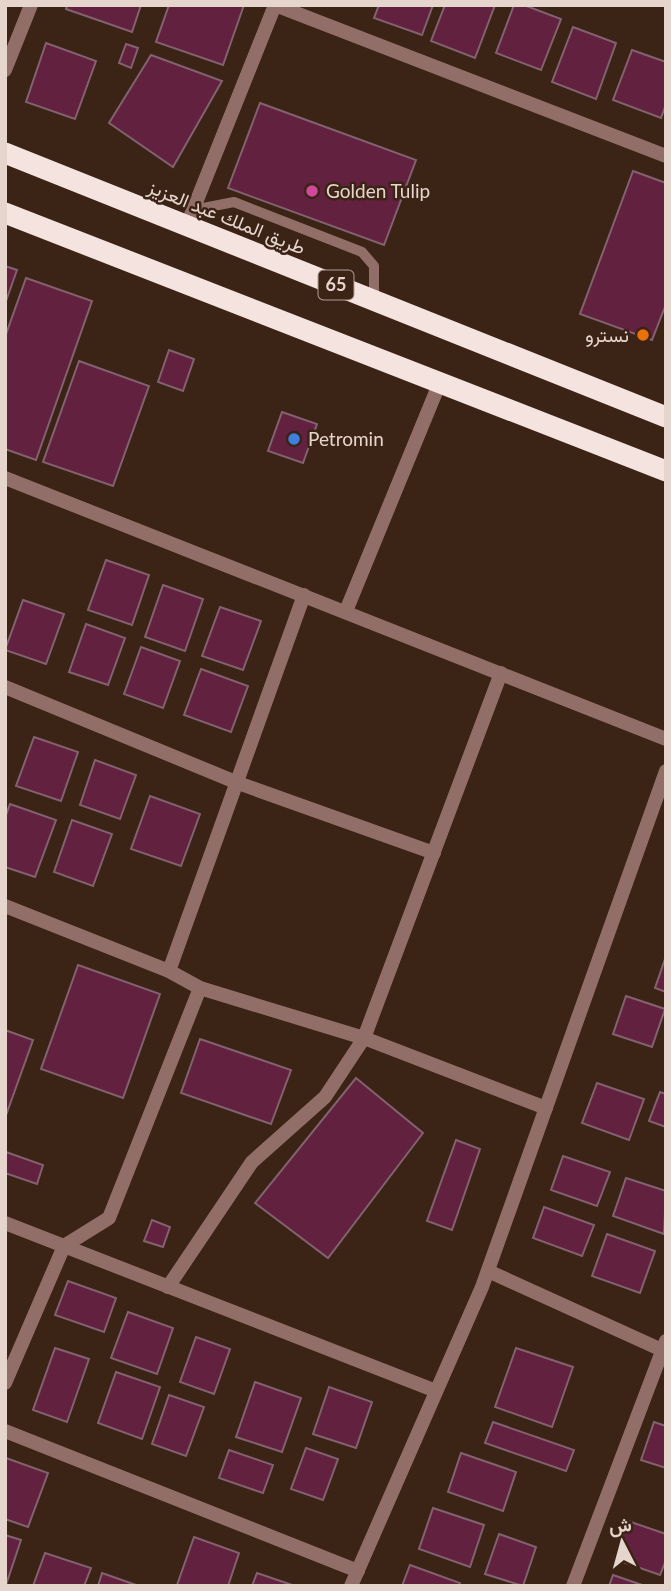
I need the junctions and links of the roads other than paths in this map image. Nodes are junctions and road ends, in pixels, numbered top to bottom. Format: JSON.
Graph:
{"nodes":[{"id":1,"x":31,"y":5,"type":"edge"},
{"id":2,"x":275,"y":5,"type":"edge"},
{"id":3,"x":5,"y":71,"type":"edge"},
{"id":4,"x":5,"y":153,"type":"edge"},
{"id":5,"x":666,"y":156,"type":"edge"},
{"id":6,"x":5,"y":213,"type":"edge"},
{"id":7,"x":190,"y":218,"type":"junction"},
{"id":8,"x":374,"y":300,"type":"junction"},
{"id":9,"x":440,"y":382,"type":"junction"},
{"id":10,"x":666,"y":417,"type":"edge"},
{"id":11,"x":666,"y":471,"type":"edge"},
{"id":12,"x":5,"y":478,"type":"edge"},
{"id":13,"x":304,"y":595,"type":"junction"},
{"id":14,"x":346,"y":611,"type":"junction"},
{"id":15,"x":500,"y":673,"type":"junction"},
{"id":16,"x":5,"y":687,"type":"edge"},
{"id":17,"x":666,"y":739,"type":"edge"},
{"id":18,"x":666,"y":771,"type":"edge"},
{"id":19,"x":238,"y":783,"type":"junction"},
{"id":20,"x":434,"y":853,"type":"junction"},
{"id":21,"x":5,"y":906,"type":"edge"},
{"id":22,"x":169,"y":971,"type":"junction"},
{"id":23,"x":200,"y":988,"type":"junction"},
{"id":24,"x":364,"y":1038,"type":"junction"},
{"id":25,"x":546,"y":1108,"type":"junction"},
{"id":26,"x":5,"y":1223,"type":"edge"},
{"id":27,"x":64,"y":1246,"type":"junction"},
{"id":28,"x":488,"y":1271,"type":"junction"},
{"id":29,"x":168,"y":1287,"type":"junction"},
{"id":30,"x":664,"y":1345,"type":"edge"},
{"id":31,"x":5,"y":1383,"type":"edge"},
{"id":32,"x":436,"y":1391,"type":"junction"},
{"id":33,"x":5,"y":1431,"type":"edge"},
{"id":34,"x":358,"y":1571,"type":"junction"},
{"id":35,"x":351,"y":1586,"type":"edge"},
{"id":36,"x":573,"y":1586,"type":"edge"}],
"edges":[{"from":1,"to":3,"type":"street"},
{"from":2,"to":5,"type":"street"},
{"from":2,"to":7,"type":"street"},
{"from":4,"to":7,"type":"highway","name":"طريق الملك عبد العزيز","number":"65"},
{"from":6,"to":9,"type":"highway"},
{"from":7,"to":8,"type":"highway","name":"طريق الملك عبد العزيز","number":"65"},
{"from":7,"to":8,"type":"lane"},
{"from":8,"to":10,"type":"highway","name":"طريق الملك عبد العزيز","number":"65"},
{"from":9,"to":11,"type":"highway"},
{"from":9,"to":14,"type":"street"},
{"from":12,"to":13,"type":"street"},
{"from":13,"to":14,"type":"street"},
{"from":13,"to":19,"type":"street"},
{"from":14,"to":15,"type":"street"},
{"from":15,"to":17,"type":"street"},
{"from":15,"to":20,"type":"street"},
{"from":16,"to":19,"type":"street"},
{"from":18,"to":25,"type":"street"},
{"from":19,"to":20,"type":"street"},
{"from":19,"to":22,"type":"street"},
{"from":20,"to":24,"type":"street"},
{"from":21,"to":22,"type":"street"},
{"from":22,"to":23,"type":"street"},
{"from":23,"to":24,"type":"street"},
{"from":23,"to":27,"type":"street"},
{"from":24,"to":25,"type":"street"},
{"from":24,"to":29,"type":"street"},
{"from":25,"to":28,"type":"street"},
{"from":26,"to":27,"type":"street"},
{"from":27,"to":29,"type":"street"},
{"from":27,"to":31,"type":"street"},
{"from":28,"to":30,"type":"street"},
{"from":28,"to":32,"type":"street"},
{"from":29,"to":32,"type":"street"},
{"from":30,"to":36,"type":"street"},
{"from":32,"to":34,"type":"street"},
{"from":33,"to":34,"type":"street"},
{"from":34,"to":35,"type":"street"}]}
